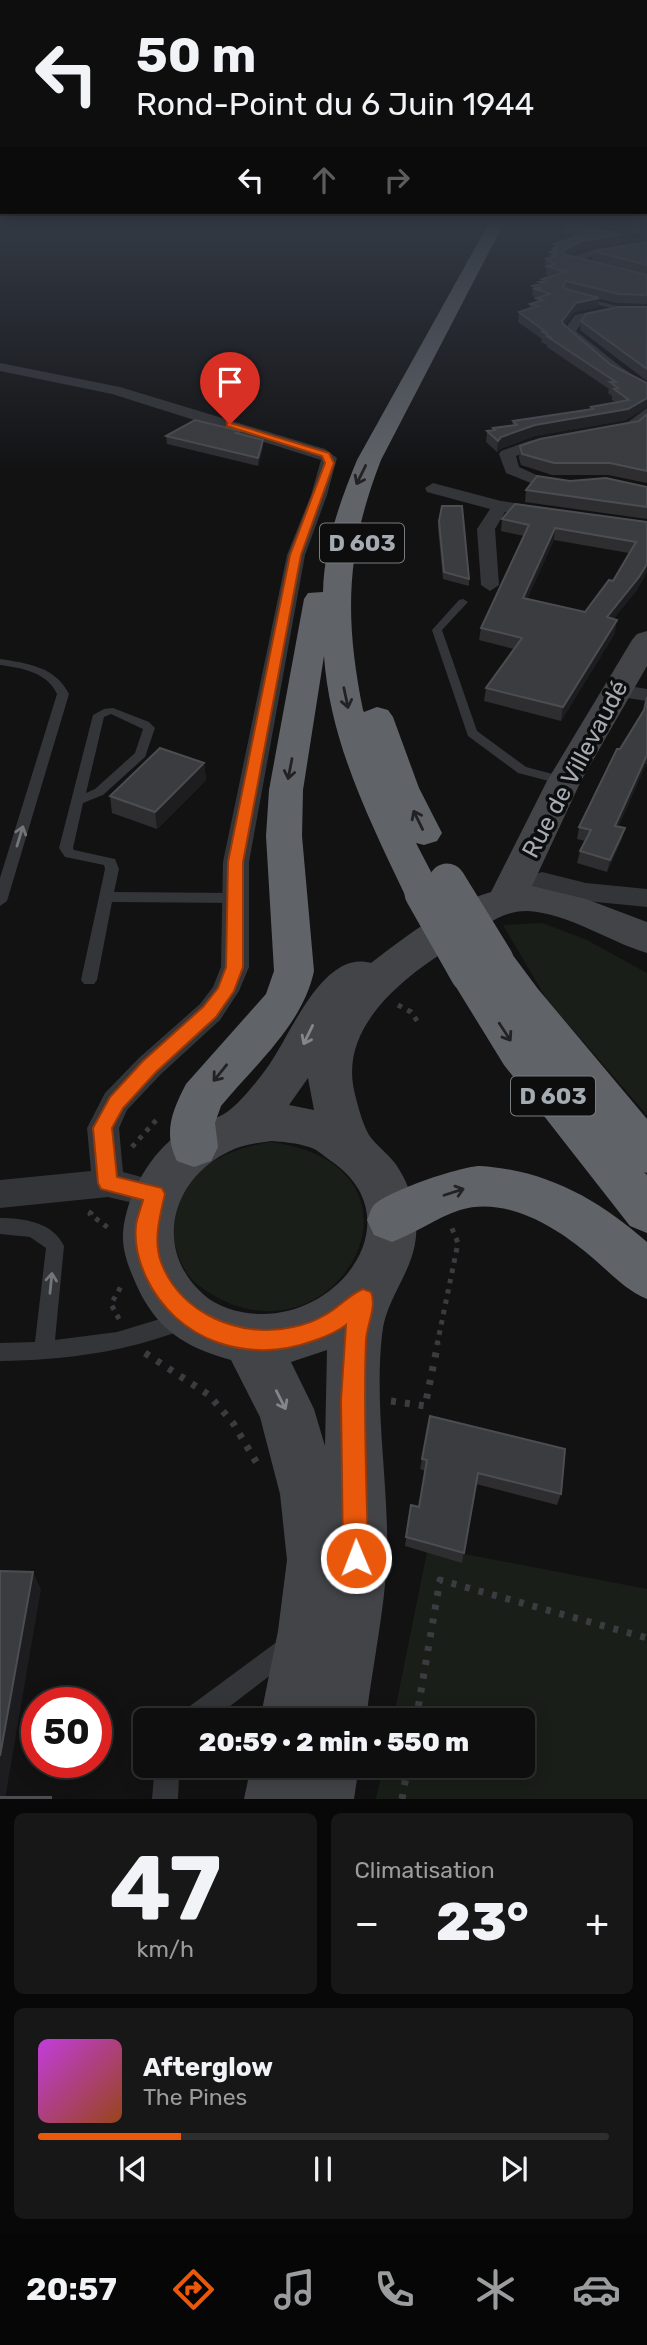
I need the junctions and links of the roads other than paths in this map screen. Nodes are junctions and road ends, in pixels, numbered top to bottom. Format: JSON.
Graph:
{"nodes":[{"id":1,"x":453,"y":305,"type":"edge"},
{"id":2,"x":468,"y":305,"type":"edge"},
{"id":3,"x":602,"y":305,"type":"edge"},
{"id":4,"x":640,"y":305,"type":"edge"},
{"id":5,"x":618,"y":309,"type":"junction"},
{"id":6,"x":0,"y":366,"type":"edge"},
{"id":7,"x":647,"y":390,"type":"edge"},
{"id":8,"x":647,"y":412,"type":"edge"},
{"id":9,"x":592,"y":435,"type":"edge"},
{"id":10,"x":569,"y":439,"type":"edge"},
{"id":11,"x":581,"y":484,"type":"edge"},
{"id":12,"x":433,"y":488,"type":"dead end"},
{"id":13,"x":500,"y":506,"type":"junction"},
{"id":14,"x":562,"y":515,"type":"edge"},
{"id":15,"x":341,"y":537,"type":"junction"},
{"id":16,"x":490,"y":585,"type":"dead end"},
{"id":17,"x":463,"y":603,"type":"dead end"},
{"id":18,"x":647,"y":639,"type":"edge"},
{"id":19,"x":364,"y":656,"type":"dead end"},
{"id":20,"x":0,"y":662,"type":"edge"},
{"id":21,"x":370,"y":689,"type":"dead end"},
{"id":22,"x":631,"y":693,"type":"edge"},
{"id":23,"x":564,"y":781,"type":"junction"},
{"id":24,"x":78,"y":801,"type":"junction"},
{"id":25,"x":435,"y":888,"type":"junction"},
{"id":26,"x":546,"y":893,"type":"junction"},
{"id":27,"x":107,"y":897,"type":"junction"},
{"id":28,"x":237,"y":898,"type":"junction"},
{"id":29,"x":647,"y":898,"type":"edge"},
{"id":30,"x":506,"y":900,"type":"junction"},
{"id":31,"x":0,"y":901,"type":"edge"},
{"id":32,"x":647,"y":939,"type":"edge"},
{"id":33,"x":647,"y":963,"type":"edge"},
{"id":34,"x":396,"y":964,"type":"junction"},
{"id":35,"x":482,"y":967,"type":"junction"},
{"id":36,"x":89,"y":980,"type":"dead end"},
{"id":37,"x":243,"y":1126,"type":"junction"},
{"id":38,"x":194,"y":1147,"type":"junction"},
{"id":39,"x":351,"y":1148,"type":"junction"},
{"id":40,"x":647,"y":1153,"type":"edge"},
{"id":41,"x":108,"y":1183,"type":"junction"},
{"id":42,"x":0,"y":1194,"type":"edge"},
{"id":43,"x":155,"y":1194,"type":"junction"},
{"id":44,"x":647,"y":1211,"type":"edge"},
{"id":45,"x":392,"y":1220,"type":"junction"},
{"id":46,"x":0,"y":1226,"type":"edge"},
{"id":47,"x":647,"y":1275,"type":"edge"},
{"id":48,"x":363,"y":1299,"type":"junction"},
{"id":49,"x":191,"y":1318,"type":"junction"},
{"id":50,"x":249,"y":1340,"type":"junction"},
{"id":51,"x":44,"y":1350,"type":"junction"},
{"id":52,"x":0,"y":1352,"type":"edge"},
{"id":53,"x":310,"y":1631,"type":"junction"},
{"id":54,"x":207,"y":1708,"type":"edge"},
{"id":55,"x":295,"y":1708,"type":"edge"},
{"id":56,"x":334,"y":1708,"type":"edge"},
{"id":57,"x":167,"y":1778,"type":"edge"},
{"id":58,"x":283,"y":1778,"type":"edge"},
{"id":59,"x":323,"y":1778,"type":"edge"},
{"id":60,"x":165,"y":1799,"type":"edge"},
{"id":61,"x":279,"y":1799,"type":"edge"},
{"id":62,"x":319,"y":1799,"type":"edge"}],
"edges":[{"from":1,"to":15,"type":"highway","number":"D 603","one_way":true},
{"from":2,"to":19,"type":"highway","number":"D 603"},
{"from":3,"to":5,"type":"lane"},
{"from":4,"to":5,"type":"street"},
{"from":5,"to":7,"type":"street"},
{"from":6,"to":28,"type":"street"},
{"from":8,"to":9,"type":"street"},
{"from":10,"to":11,"type":"street"},
{"from":12,"to":13,"type":"street"},
{"from":13,"to":14,"type":"street"},
{"from":13,"to":16,"type":"street"},
{"from":15,"to":25,"type":"highway","number":"D 603","one_way":true},
{"from":15,"to":38,"type":"highway","one_way":true},
{"from":17,"to":23,"type":"lane"},
{"from":18,"to":22,"type":"main road","name":"Rue de Villevaudé"},
{"from":31,"to":20,"type":"lane","one_way":true},
{"from":25,"to":21,"type":"highway","number":"D 603","one_way":true},
{"from":22,"to":23,"type":"main road","name":"Rue de Villevaudé"},
{"from":23,"to":30,"type":"main road","name":"Rue de Villevaudé"},
{"from":24,"to":24,"type":"lane"},
{"from":24,"to":27,"type":"lane"},
{"from":25,"to":35,"type":"highway","number":"D 603","bridge":true},
{"from":26,"to":29,"type":"street"},
{"from":26,"to":30,"type":"main road"},
{"from":26,"to":32,"type":"main road"},
{"from":26,"to":33,"type":"main road"},
{"from":27,"to":28,"type":"lane"},
{"from":27,"to":36,"type":"lane"},
{"from":28,"to":41,"type":"street"},
{"from":30,"to":34,"type":"main road"},
{"from":34,"to":37,"type":"main road","one_way":true},
{"from":34,"to":39,"type":"main road"},
{"from":35,"to":40,"type":"highway","number":"D 603"},
{"from":35,"to":44,"type":"highway","number":"D 603","one_way":true},
{"from":37,"to":38,"type":"main road"},
{"from":37,"to":39,"type":"main road"},
{"from":38,"to":43,"type":"main road"},
{"from":39,"to":45,"type":"main road"},
{"from":41,"to":42,"type":"street"},
{"from":41,"to":43,"type":"street"},
{"from":43,"to":49,"type":"main road"},
{"from":45,"to":47,"type":"highway","one_way":true},
{"from":45,"to":48,"type":"main road"},
{"from":51,"to":46,"type":"lane","one_way":true},
{"from":48,"to":50,"type":"main road"},
{"from":48,"to":56,"type":"main road"},
{"from":49,"to":50,"type":"main road"},
{"from":49,"to":51,"type":"lane"},
{"from":50,"to":53,"type":"main road","one_way":true},
{"from":51,"to":52,"type":"lane"},
{"from":53,"to":54,"type":"lane"},
{"from":53,"to":55,"type":"main road"},
{"from":57,"to":60,"type":"lane"},
{"from":58,"to":61,"type":"main road"},
{"from":59,"to":62,"type":"main road"}]}
